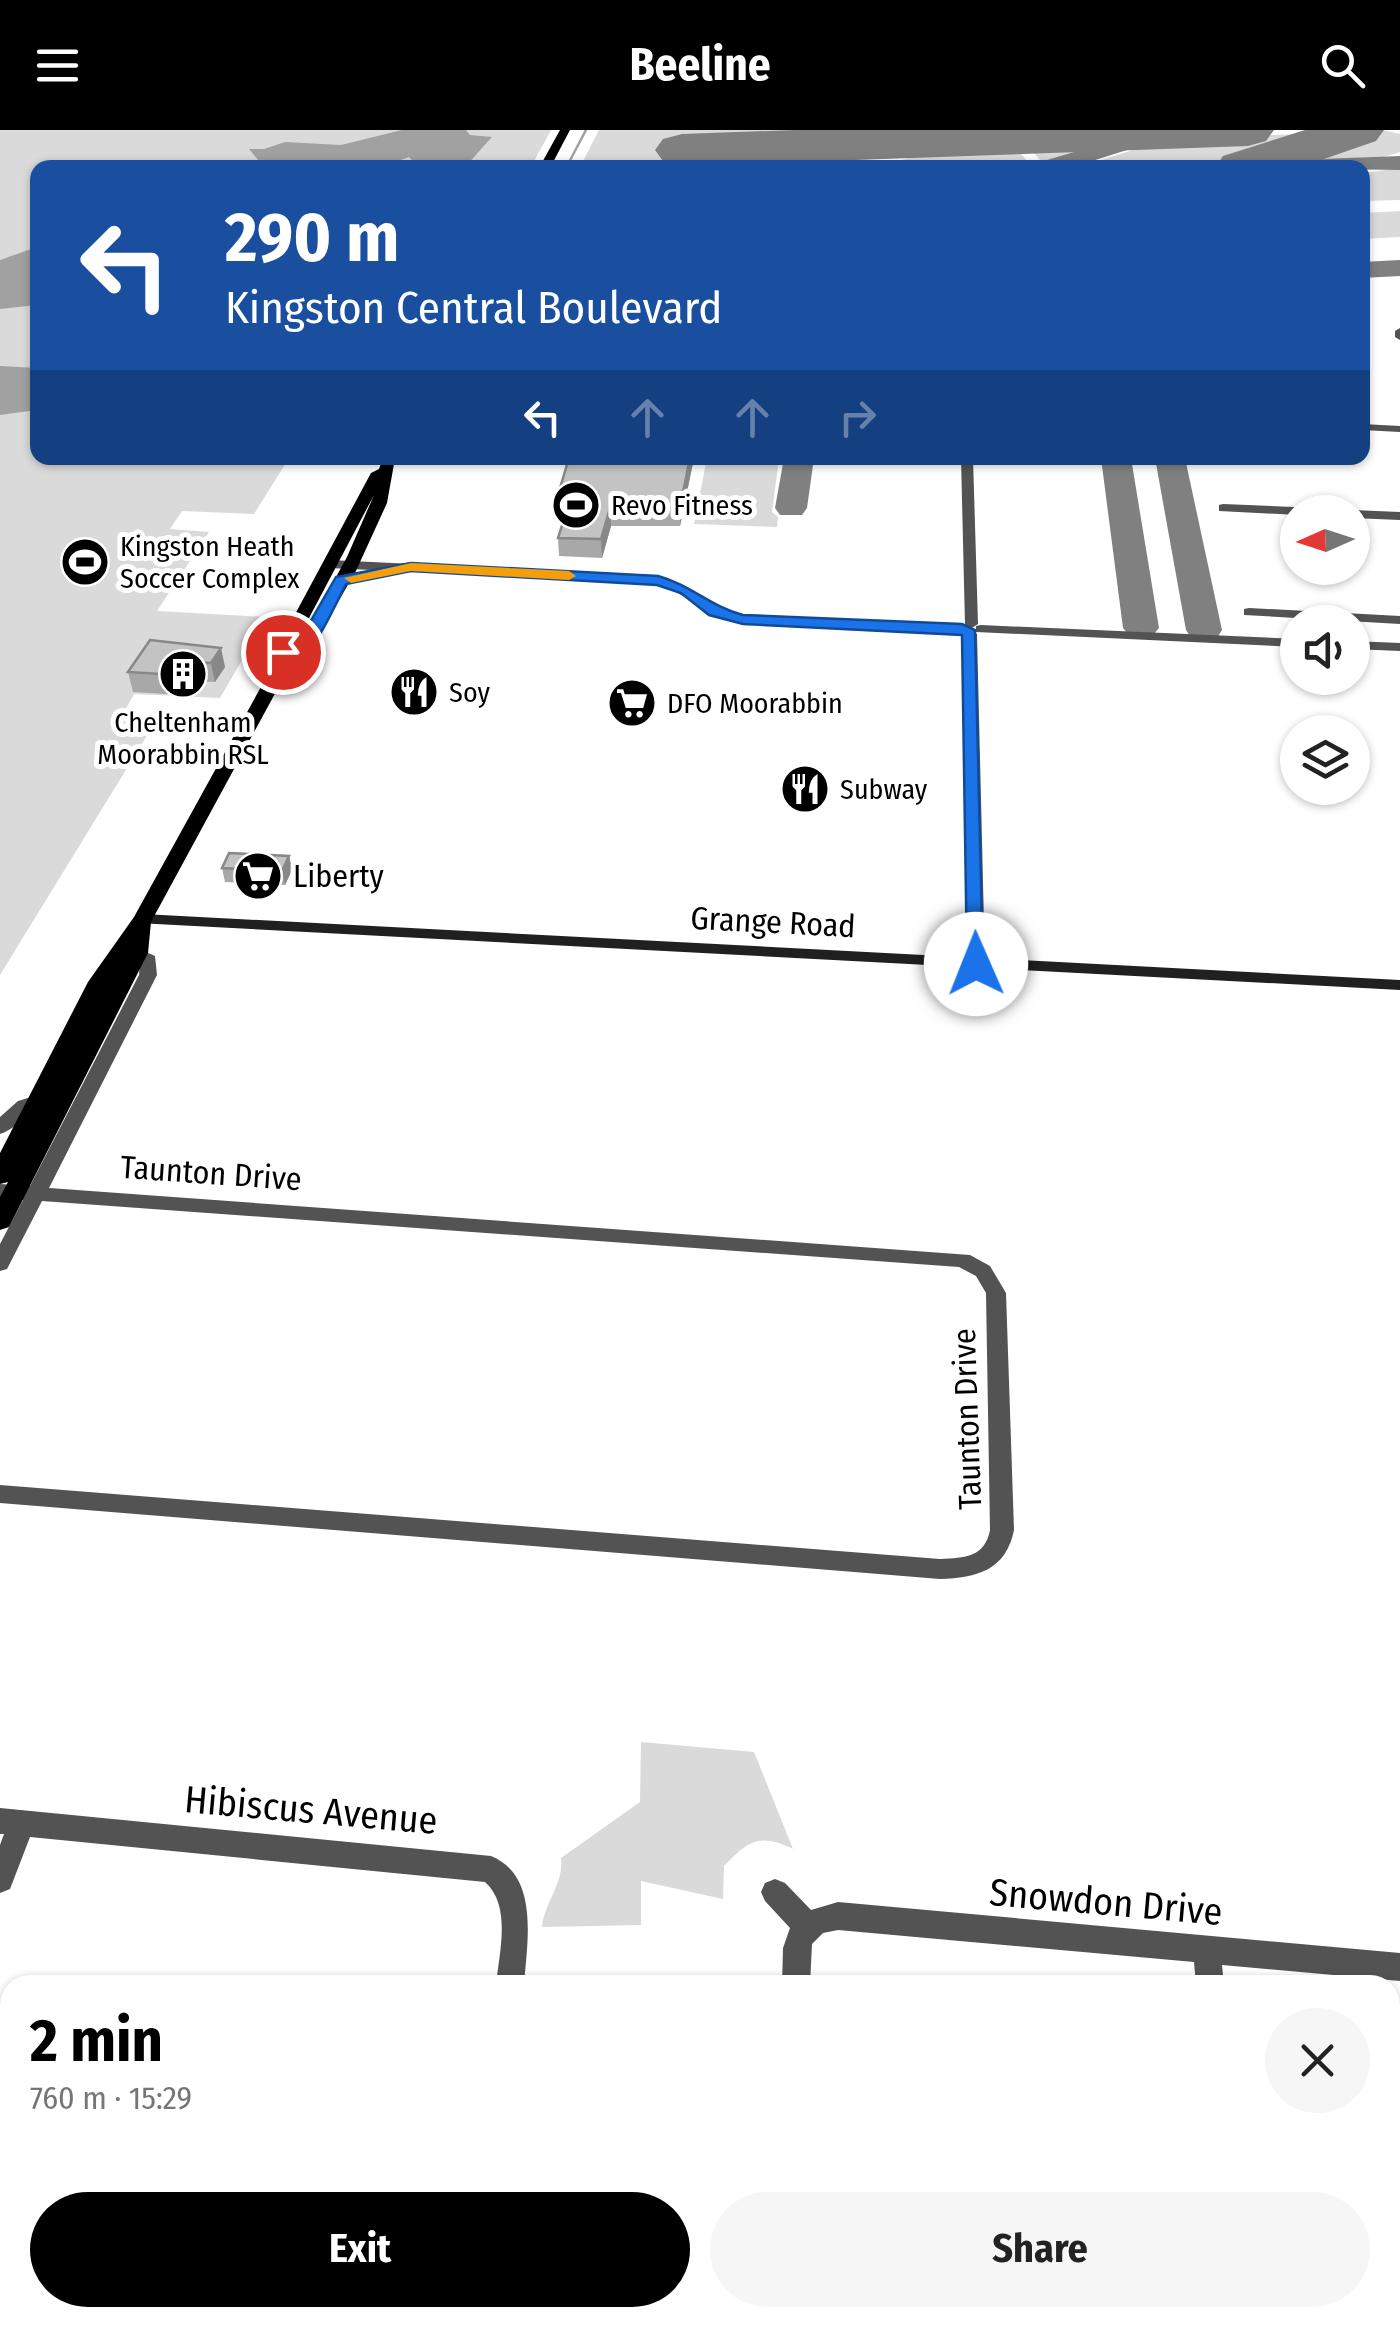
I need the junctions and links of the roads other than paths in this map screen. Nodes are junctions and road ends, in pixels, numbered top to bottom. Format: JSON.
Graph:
{"nodes":[{"id":1,"x":564,"y":130,"type":"edge"},
{"id":2,"x":548,"y":160,"type":"edge"},
{"id":3,"x":1370,"y":428,"type":"edge"},
{"id":4,"x":1400,"y":429,"type":"edge"},
{"id":5,"x":384,"y":465,"type":"edge"},
{"id":6,"x":388,"y":465,"type":"edge"},
{"id":7,"x":966,"y":465,"type":"edge"},
{"id":8,"x":1224,"y":508,"type":"dead end"},
{"id":9,"x":1280,"y":510,"type":"edge"},
{"id":10,"x":1370,"y":515,"type":"edge"},
{"id":11,"x":1400,"y":516,"type":"edge"},
{"id":12,"x":366,"y":530,"type":"junction"},
{"id":13,"x":329,"y":564,"type":"junction"},
{"id":14,"x":392,"y":566,"type":"junction"},
{"id":15,"x":411,"y":567,"type":"junction"},
{"id":16,"x":345,"y":572,"type":"junction"},
{"id":17,"x":1249,"y":612,"type":"dead end"},
{"id":18,"x":1400,"y":620,"type":"edge"},
{"id":19,"x":971,"y":629,"type":"junction"},
{"id":20,"x":1280,"y":643,"type":"edge"},
{"id":21,"x":1370,"y":646,"type":"edge"},
{"id":22,"x":1400,"y":647,"type":"edge"},
{"id":23,"x":282,"y":667,"type":"junction"},
{"id":24,"x":143,"y":919,"type":"junction"},
{"id":25,"x":976,"y":964,"type":"junction"},
{"id":26,"x":1400,"y":986,"type":"edge"},
{"id":27,"x":41,"y":1100,"type":"junction"},
{"id":28,"x":0,"y":1128,"type":"edge"},
{"id":29,"x":13,"y":1188,"type":"edge"},
{"id":30,"x":0,"y":1221,"type":"edge"},
{"id":31,"x":0,"y":1264,"type":"edge"},
{"id":32,"x":0,"y":1494,"type":"edge"},
{"id":33,"x":11,"y":1822,"type":"edge"},
{"id":34,"x":0,"y":1880,"type":"edge"},
{"id":35,"x":775,"y":1892,"type":"dead end"},
{"id":36,"x":806,"y":1925,"type":"junction"},
{"id":37,"x":1207,"y":1949,"type":"junction"},
{"id":38,"x":1400,"y":1967,"type":"edge"},
{"id":39,"x":510,"y":1975,"type":"edge"},
{"id":40,"x":795,"y":1975,"type":"edge"},
{"id":41,"x":1209,"y":1975,"type":"edge"}],
"edges":[{"from":1,"to":2,"type":"main road"},
{"from":3,"to":4,"type":"street"},
{"from":5,"to":13,"type":"main road"},
{"from":6,"to":12,"type":"main road"},
{"from":7,"to":19,"type":"street"},
{"from":8,"to":9,"type":"street"},
{"from":10,"to":11,"type":"street"},
{"from":12,"to":14,"type":"main road"},
{"from":12,"to":16,"type":"main road"},
{"from":13,"to":16,"type":"street"},
{"from":13,"to":23,"type":"main road"},
{"from":14,"to":15,"type":"street"},
{"from":14,"to":16,"type":"street"},
{"from":15,"to":16,"type":"main road"},
{"from":15,"to":19,"type":"street"},
{"from":16,"to":23,"type":"main road"},
{"from":17,"to":18,"type":"street"},
{"from":19,"to":20,"type":"street"},
{"from":19,"to":25,"type":"street"},
{"from":21,"to":22,"type":"street"},
{"from":23,"to":24,"type":"main road"},
{"from":24,"to":25,"type":"main road","name":"Grange Road"},
{"from":24,"to":27,"type":"main road"},
{"from":24,"to":29,"type":"main road"},
{"from":25,"to":26,"type":"main road","name":"Grange Road"},
{"from":27,"to":28,"type":"street"},
{"from":27,"to":29,"type":"main road"},
{"from":29,"to":30,"type":"main road"},
{"from":29,"to":31,"type":"street"},
{"from":29,"to":32,"type":"street","name":"Taunton Drive"},
{"from":33,"to":34,"type":"street"},
{"from":33,"to":39,"type":"street","name":"Hibiscus Avenue"},
{"from":35,"to":36,"type":"street"},
{"from":36,"to":37,"type":"street","name":"Snowdon Drive"},
{"from":36,"to":40,"type":"street"},
{"from":37,"to":38,"type":"street","name":"Snowdon Drive"},
{"from":37,"to":41,"type":"street"}]}
